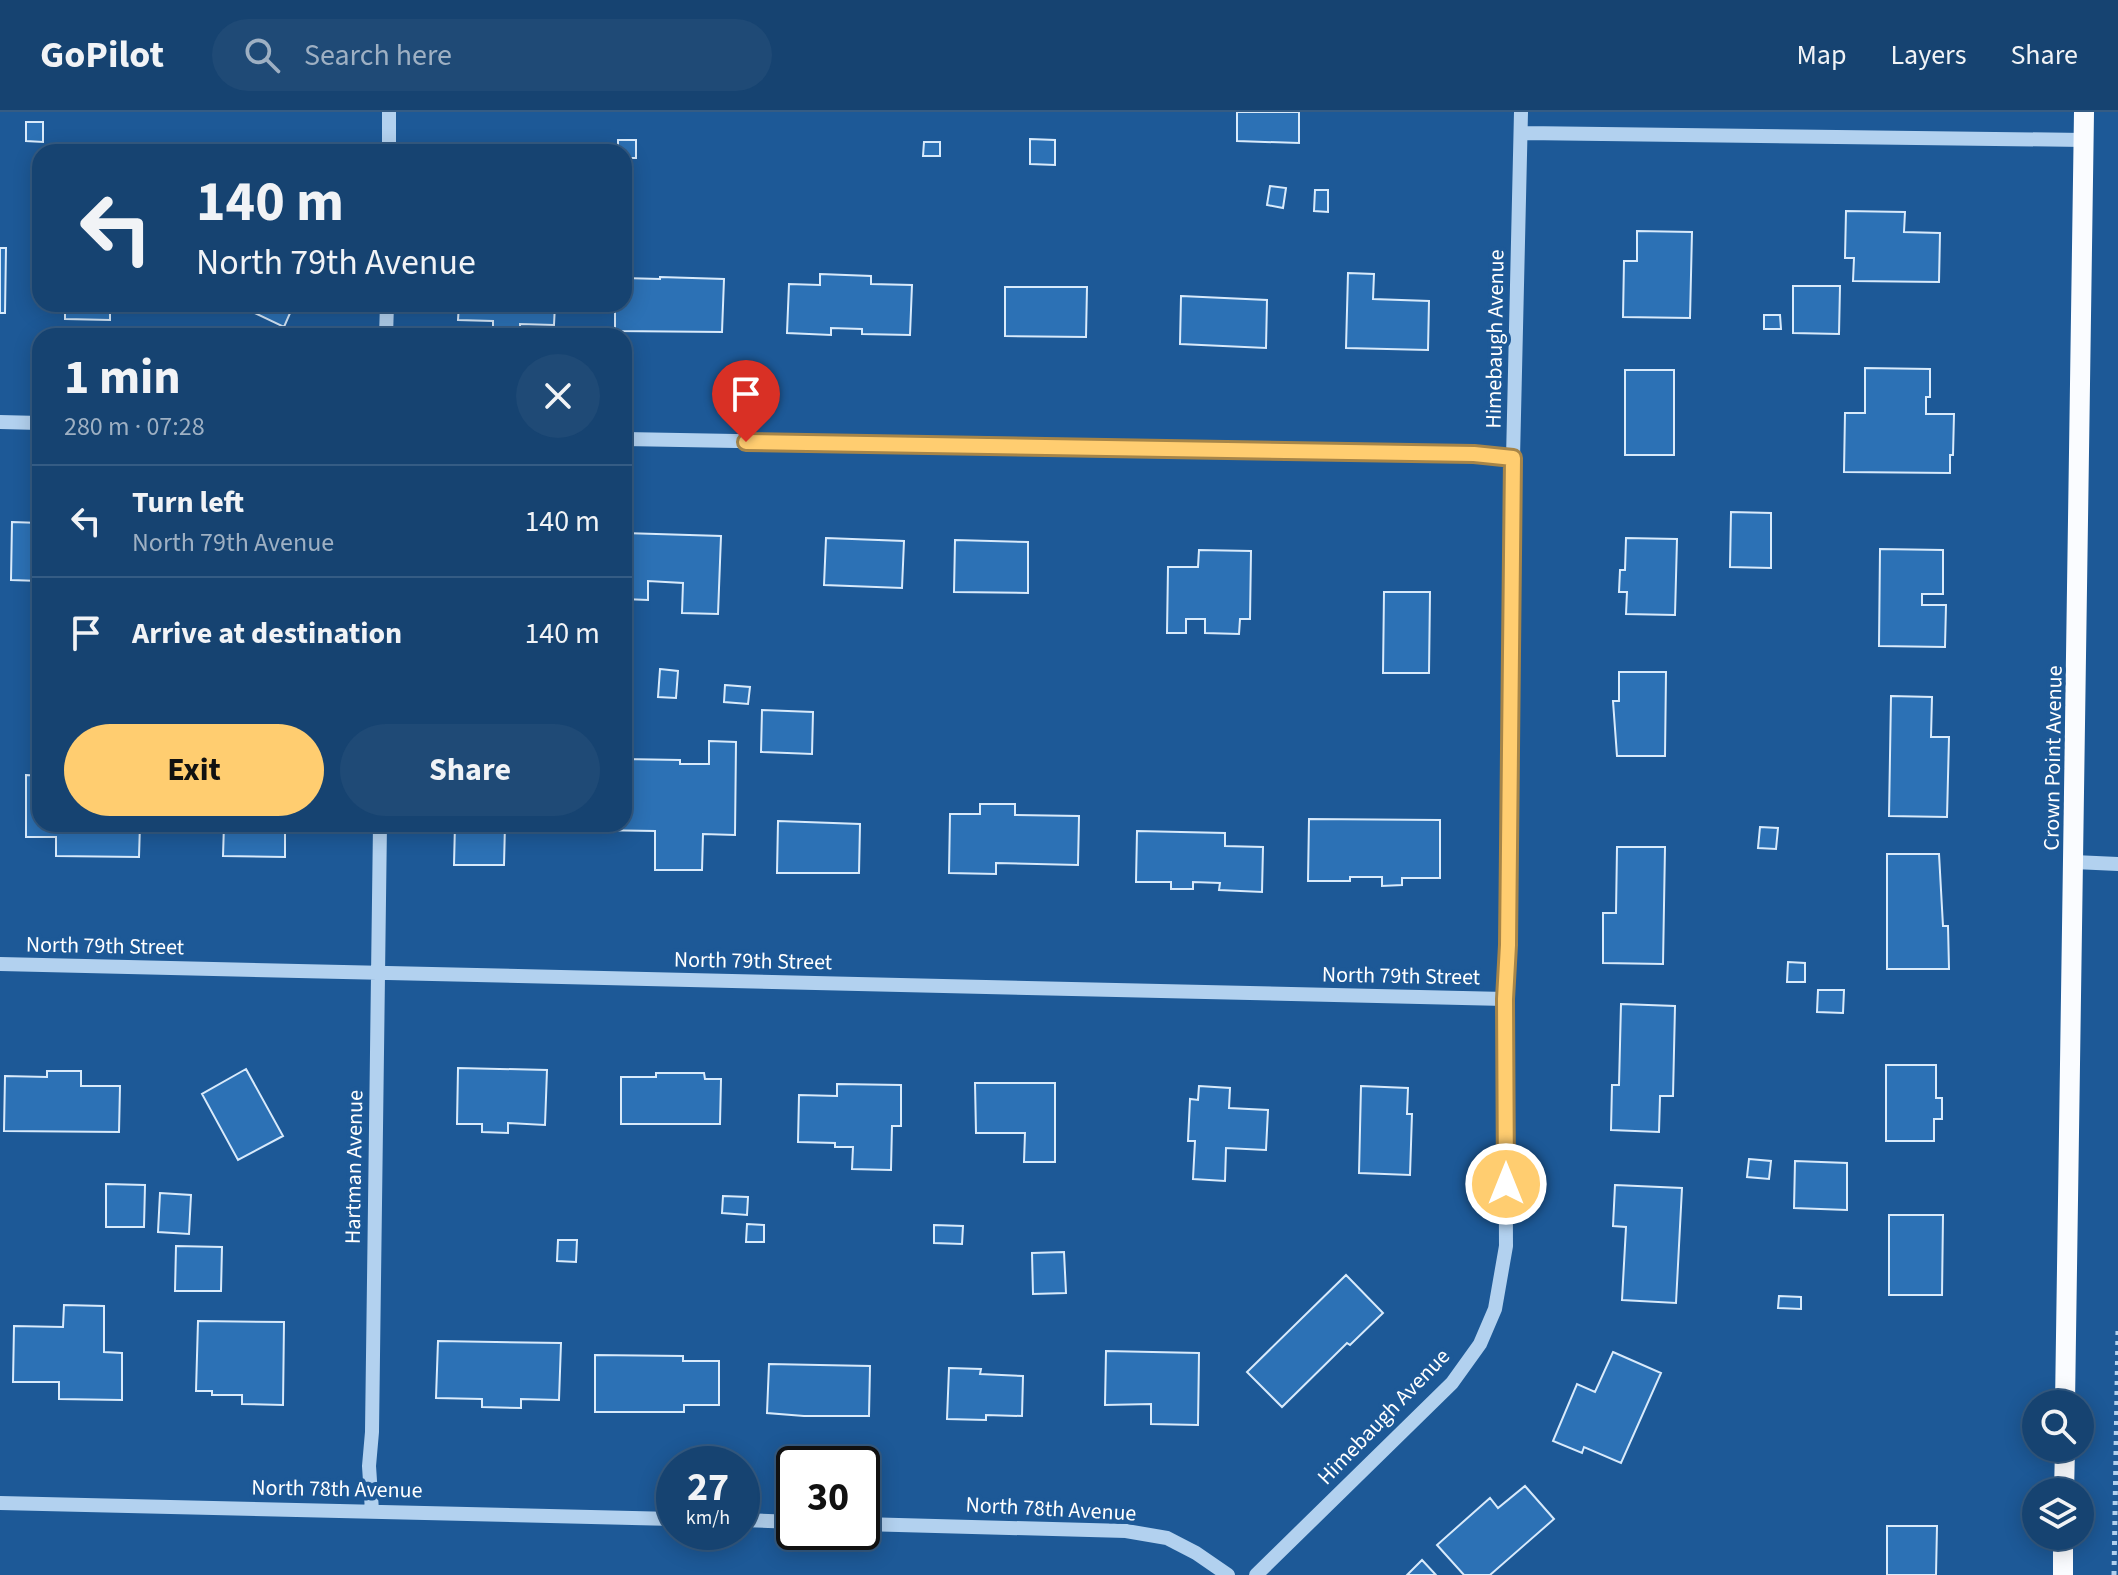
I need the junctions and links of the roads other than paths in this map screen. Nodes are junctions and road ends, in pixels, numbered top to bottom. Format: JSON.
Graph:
{"nodes":[{"id":1,"x":389,"y":112,"type":"edge"},
{"id":2,"x":1521,"y":112,"type":"edge"},
{"id":3,"x":2084,"y":112,"type":"edge"},
{"id":4,"x":1521,"y":133,"type":"junction"},
{"id":5,"x":2084,"y":140,"type":"junction"},
{"id":6,"x":389,"y":144,"type":"edge"},
{"id":7,"x":0,"y":422,"type":"edge"},
{"id":8,"x":32,"y":423,"type":"edge"},
{"id":9,"x":632,"y":439,"type":"edge"},
{"id":10,"x":1513,"y":458,"type":"junction"},
{"id":11,"x":380,"y":832,"type":"edge"},
{"id":12,"x":2074,"y":862,"type":"junction"},
{"id":13,"x":2118,"y":864,"type":"edge"},
{"id":14,"x":0,"y":964,"type":"edge"},
{"id":15,"x":378,"y":973,"type":"junction"},
{"id":16,"x":1505,"y":999,"type":"junction"},
{"id":17,"x":2065,"y":1390,"type":"edge"},
{"id":18,"x":0,"y":1503,"type":"edge"},
{"id":19,"x":372,"y":1511,"type":"junction"},
{"id":20,"x":656,"y":1519,"type":"edge"},
{"id":21,"x":880,"y":1524,"type":"edge"},
{"id":22,"x":2063,"y":1550,"type":"edge"},
{"id":23,"x":1228,"y":1575,"type":"edge"},
{"id":24,"x":1256,"y":1575,"type":"edge"},
{"id":25,"x":2063,"y":1575,"type":"edge"}],
"edges":[{"from":1,"to":6,"type":"street"},
{"from":2,"to":4,"type":"street","name":"Himebaugh Avenue"},
{"from":3,"to":5,"type":"main road","name":"Crown Point Avenue"},
{"from":4,"to":5,"type":"street"},
{"from":4,"to":10,"type":"street","name":"Himebaugh Avenue"},
{"from":5,"to":12,"type":"main road","name":"Crown Point Avenue"},
{"from":7,"to":8,"type":"street"},
{"from":9,"to":10,"type":"street"},
{"from":10,"to":16,"type":"street","name":"Himebaugh Avenue"},
{"from":11,"to":15,"type":"street","name":"Hartman Avenue"},
{"from":12,"to":13,"type":"street"},
{"from":12,"to":17,"type":"main road","name":"Crown Point Avenue"},
{"from":14,"to":15,"type":"street","name":"North 79th Street"},
{"from":15,"to":16,"type":"street","name":"North 79th Street"},
{"from":15,"to":19,"type":"street","name":"Hartman Avenue"},
{"from":16,"to":24,"type":"street","name":"Himebaugh Avenue"},
{"from":18,"to":19,"type":"street","name":"North 78th Avenue"},
{"from":19,"to":20,"type":"street","name":"North 78th Avenue"},
{"from":21,"to":23,"type":"street","name":"North 78th Avenue"},
{"from":22,"to":25,"type":"main road"}]}
